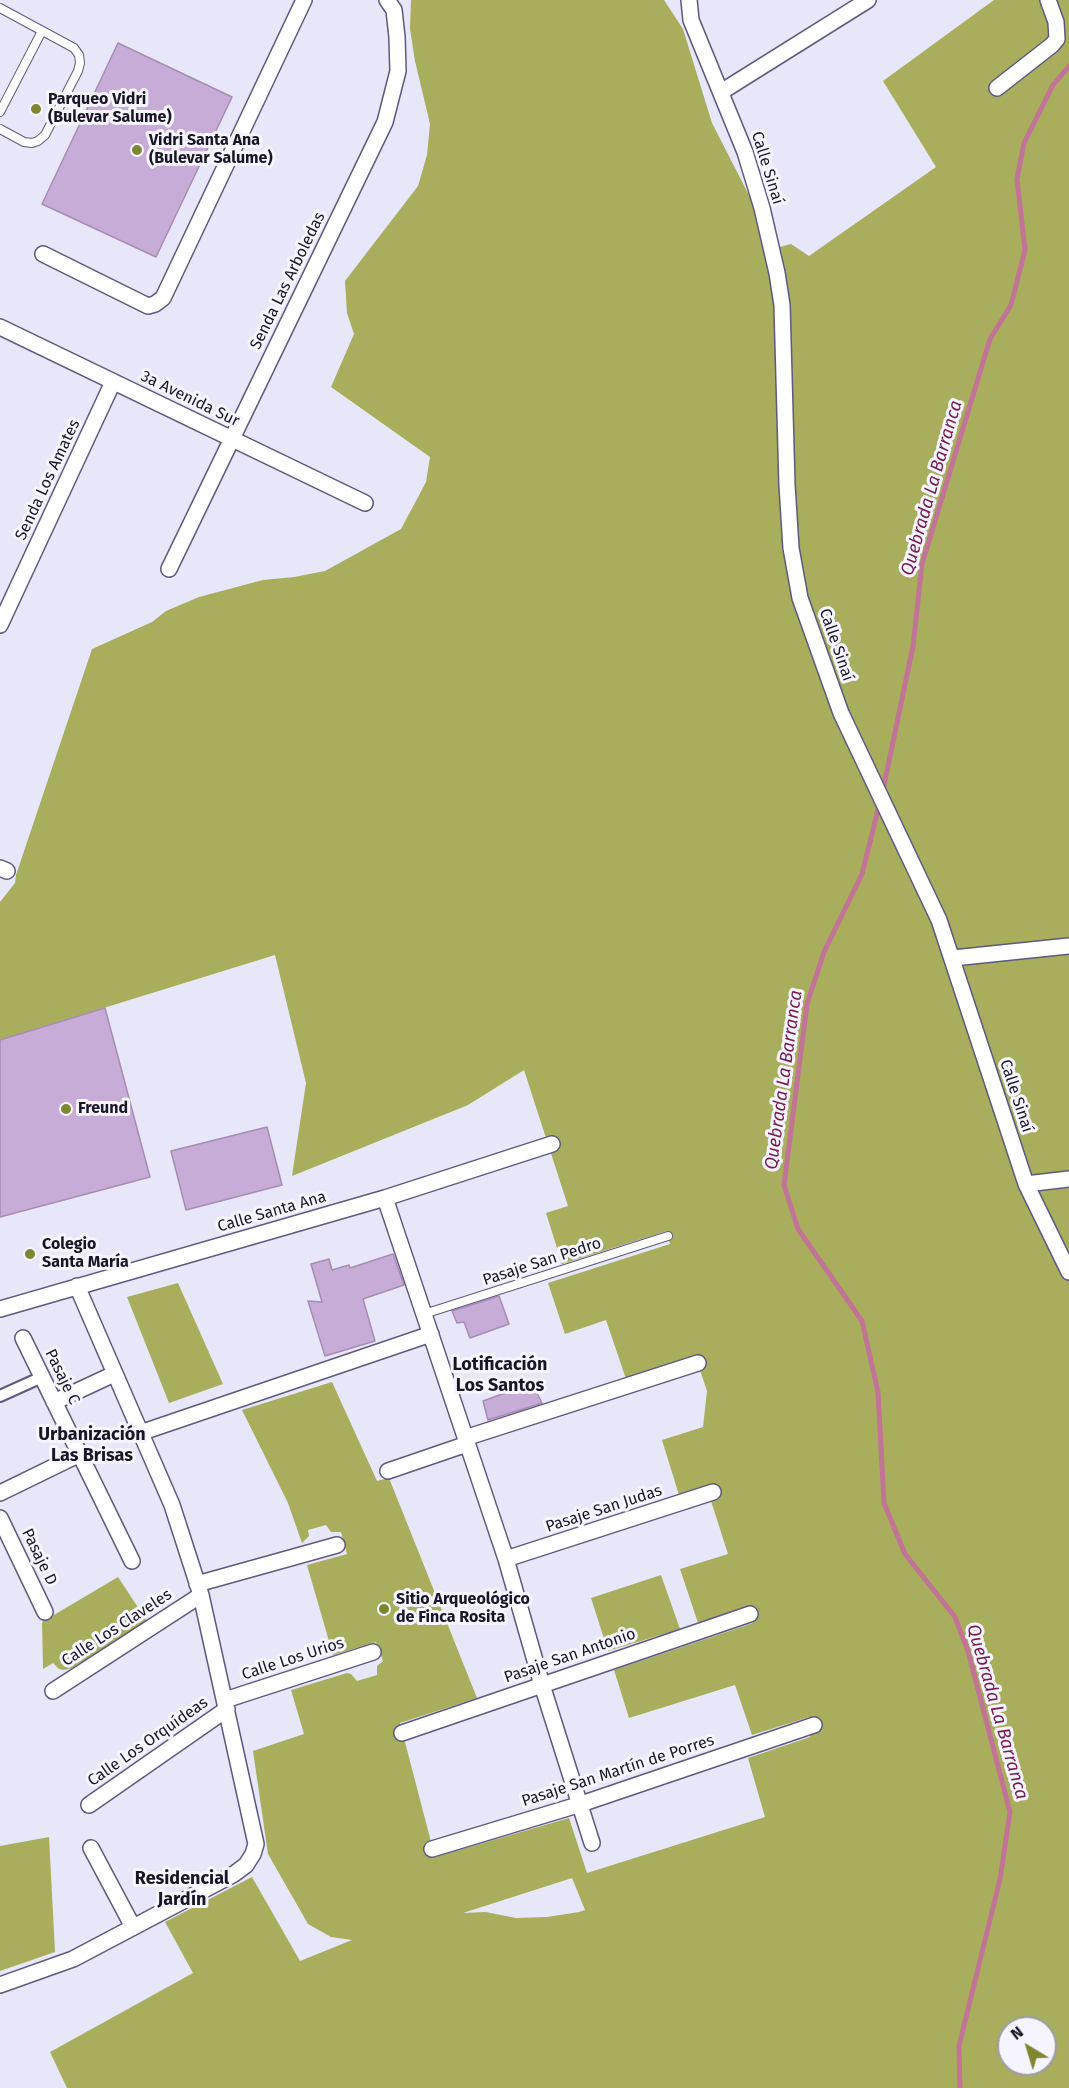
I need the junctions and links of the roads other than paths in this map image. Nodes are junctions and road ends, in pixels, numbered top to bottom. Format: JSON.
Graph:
{"nodes":[{"id":1,"x":304,"y":0,"type":"edge"},
{"id":2,"x":387,"y":0,"type":"edge"},
{"id":3,"x":689,"y":0,"type":"edge"},
{"id":4,"x":868,"y":0,"type":"edge"},
{"id":5,"x":1048,"y":0,"type":"edge"},
{"id":6,"x":0,"y":8,"type":"edge"},
{"id":7,"x":42,"y":31,"type":"junction"},
{"id":8,"x":997,"y":88,"type":"dead end"},
{"id":9,"x":721,"y":92,"type":"junction"},
{"id":10,"x":0,"y":112,"type":"edge"},
{"id":11,"x":0,"y":129,"type":"edge"},
{"id":12,"x":43,"y":254,"type":"dead end"},
{"id":13,"x":0,"y":327,"type":"edge"},
{"id":14,"x":113,"y":382,"type":"junction"},
{"id":15,"x":232,"y":439,"type":"junction"},
{"id":16,"x":365,"y":504,"type":"dead end"},
{"id":17,"x":169,"y":569,"type":"dead end"},
{"id":18,"x":0,"y":625,"type":"edge"},
{"id":19,"x":1069,"y":946,"type":"edge"},
{"id":20,"x":953,"y":958,"type":"junction"},
{"id":21,"x":552,"y":1144,"type":"dead end"},
{"id":22,"x":1069,"y":1179,"type":"edge"},
{"id":23,"x":1026,"y":1184,"type":"junction"},
{"id":24,"x":385,"y":1198,"type":"junction"},
{"id":25,"x":668,"y":1236,"type":"dead end"},
{"id":26,"x":1069,"y":1272,"type":"edge"},
{"id":27,"x":77,"y":1286,"type":"junction"},
{"id":28,"x":0,"y":1309,"type":"edge"},
{"id":29,"x":424,"y":1314,"type":"junction"},
{"id":30,"x":430,"y":1334,"type":"junction"},
{"id":31,"x":23,"y":1338,"type":"dead end"},
{"id":32,"x":698,"y":1363,"type":"dead end"},
{"id":33,"x":114,"y":1374,"type":"junction"},
{"id":34,"x":42,"y":1377,"type":"junction"},
{"id":35,"x":0,"y":1395,"type":"edge"},
{"id":36,"x":54,"y":1402,"type":"junction"},
{"id":37,"x":140,"y":1432,"type":"junction"},
{"id":38,"x":466,"y":1441,"type":"junction"},
{"id":39,"x":80,"y":1454,"type":"junction"},
{"id":40,"x":388,"y":1471,"type":"dead end"},
{"id":41,"x":713,"y":1492,"type":"dead end"},
{"id":42,"x":0,"y":1493,"type":"edge"},
{"id":43,"x":0,"y":1518,"type":"edge"},
{"id":44,"x":337,"y":1545,"type":"dead end"},
{"id":45,"x":506,"y":1559,"type":"junction"},
{"id":46,"x":132,"y":1561,"type":"dead end"},
{"id":47,"x":199,"y":1590,"type":"junction"},
{"id":48,"x":45,"y":1612,"type":"dead end"},
{"id":49,"x":750,"y":1614,"type":"dead end"},
{"id":50,"x":373,"y":1652,"type":"dead end"},
{"id":51,"x":542,"y":1685,"type":"junction"},
{"id":52,"x":53,"y":1691,"type":"dead end"},
{"id":53,"x":226,"y":1704,"type":"junction"},
{"id":54,"x":814,"y":1725,"type":"dead end"},
{"id":55,"x":402,"y":1733,"type":"dead end"},
{"id":56,"x":580,"y":1804,"type":"junction"},
{"id":57,"x":89,"y":1805,"type":"dead end"},
{"id":58,"x":592,"y":1843,"type":"dead end"},
{"id":59,"x":91,"y":1848,"type":"dead end"},
{"id":60,"x":432,"y":1849,"type":"dead end"},
{"id":61,"x":133,"y":1927,"type":"junction"},
{"id":62,"x":0,"y":1985,"type":"edge"}],
"edges":[{"from":1,"to":12,"type":"street"},
{"from":2,"to":15,"type":"street","name":"Senda Las Arboledas"},
{"from":3,"to":9,"type":"street","name":"Calle Sinaí"},
{"from":4,"to":9,"type":"street"},
{"from":5,"to":8,"type":"street"},
{"from":6,"to":7,"type":"lane"},
{"from":7,"to":10,"type":"lane"},
{"from":7,"to":11,"type":"lane"},
{"from":9,"to":20,"type":"street","name":"Calle Sinaí"},
{"from":13,"to":14,"type":"street","name":"3a Avenida Sur"},
{"from":14,"to":15,"type":"street","name":"3a Avenida Sur"},
{"from":14,"to":18,"type":"street","name":"Senda Los Amates"},
{"from":15,"to":16,"type":"street","name":"3a Avenida Sur"},
{"from":15,"to":17,"type":"street","name":"Senda Las Arboledas"},
{"from":19,"to":20,"type":"street"},
{"from":20,"to":23,"type":"street","name":"Calle Sinaí"},
{"from":21,"to":24,"type":"street","name":"Calle Santa Ana"},
{"from":22,"to":23,"type":"street"},
{"from":23,"to":26,"type":"street","name":"Calle Sinaí"},
{"from":24,"to":27,"type":"street","name":"Calle Santa Ana"},
{"from":24,"to":29,"type":"street"},
{"from":25,"to":29,"type":"lane","name":"Pasaje San Pedro"},
{"from":27,"to":28,"type":"street","name":"Calle Santa Ana"},
{"from":27,"to":33,"type":"street"},
{"from":29,"to":30,"type":"street"},
{"from":30,"to":37,"type":"street"},
{"from":30,"to":38,"type":"street"},
{"from":31,"to":34,"type":"street","name":"Pasaje C"},
{"from":32,"to":38,"type":"street"},
{"from":33,"to":36,"type":"street"},
{"from":33,"to":37,"type":"street"},
{"from":34,"to":35,"type":"street"},
{"from":34,"to":36,"type":"street","name":"Pasaje C"},
{"from":36,"to":39,"type":"street","name":"Pasaje C"},
{"from":37,"to":47,"type":"street"},
{"from":38,"to":40,"type":"street"},
{"from":38,"to":45,"type":"street"},
{"from":39,"to":42,"type":"street"},
{"from":39,"to":46,"type":"street","name":"Pasaje C"},
{"from":41,"to":45,"type":"street","name":"Pasaje San Judas"},
{"from":43,"to":48,"type":"street","name":"Pasaje D"},
{"from":44,"to":47,"type":"street","name":"Calle Los Claveles"},
{"from":45,"to":51,"type":"street"},
{"from":47,"to":52,"type":"street","name":"Calle Los Claveles"},
{"from":47,"to":53,"type":"street"},
{"from":49,"to":51,"type":"street","name":"Pasaje San Antonio"},
{"from":50,"to":53,"type":"street","name":"Calle Los Urios"},
{"from":51,"to":55,"type":"street","name":"Pasaje San Antonio"},
{"from":51,"to":56,"type":"street"},
{"from":53,"to":57,"type":"street","name":"Calle Los Orquídeas"},
{"from":53,"to":61,"type":"street"},
{"from":54,"to":56,"type":"street","name":"Pasaje San Martín de Porres"},
{"from":56,"to":58,"type":"street"},
{"from":56,"to":60,"type":"street","name":"Pasaje San Martín de Porres"},
{"from":59,"to":61,"type":"street"},
{"from":61,"to":62,"type":"street"}]}
